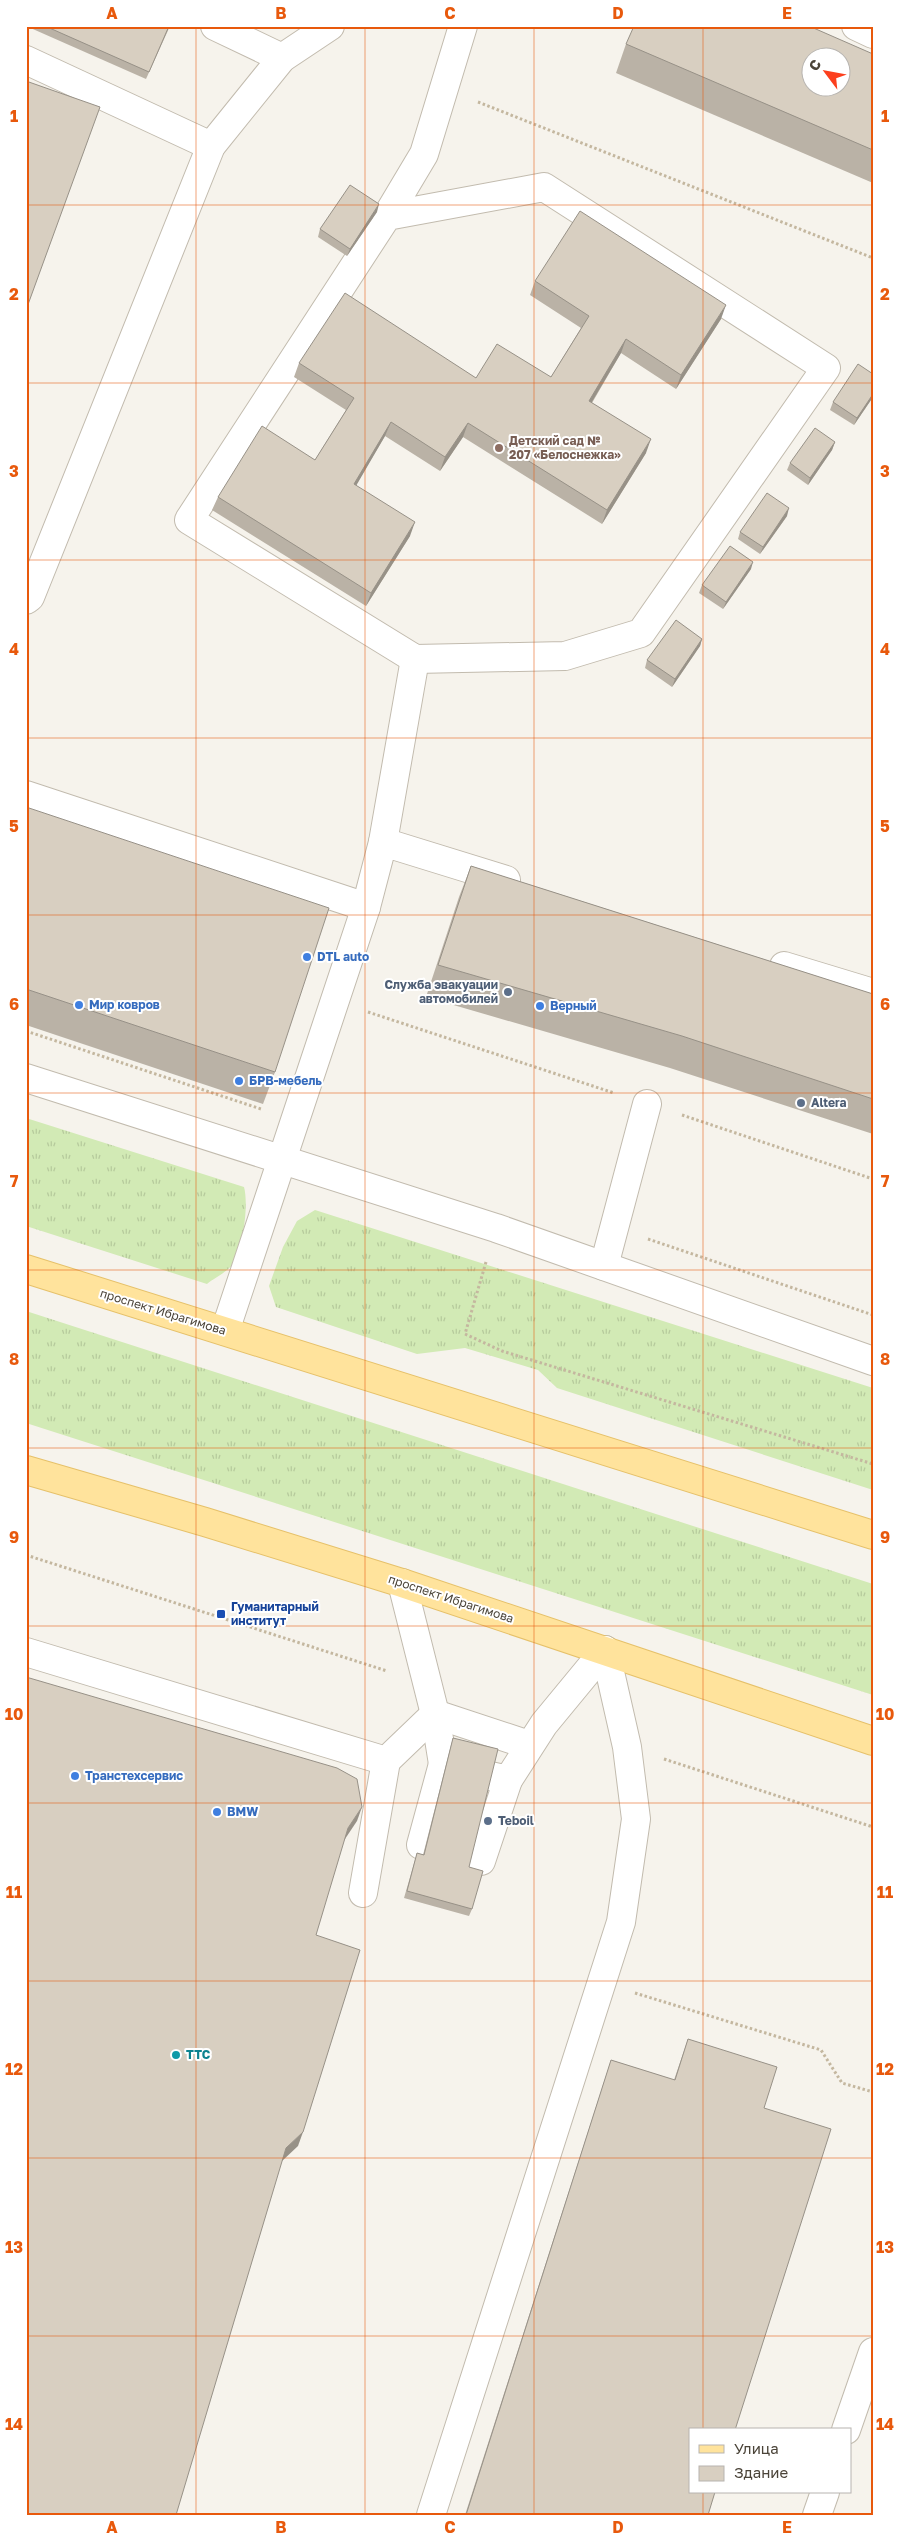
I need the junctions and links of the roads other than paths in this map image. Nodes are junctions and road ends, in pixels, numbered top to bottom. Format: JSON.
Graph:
{"nodes":[{"id":1,"x":215,"y":26,"type":"edge"},
{"id":2,"x":330,"y":26,"type":"edge"},
{"id":3,"x":463,"y":26,"type":"edge"},
{"id":4,"x":856,"y":26,"type":"edge"},
{"id":5,"x":873,"y":34,"type":"edge"},
{"id":6,"x":282,"y":58,"type":"junction"},
{"id":7,"x":26,"y":60,"type":"edge"},
{"id":8,"x":211,"y":146,"type":"junction"},
{"id":9,"x":387,"y":216,"type":"junction"},
{"id":10,"x":26,"y":600,"type":"edge"},
{"id":11,"x":415,"y":659,"type":"junction"},
{"id":12,"x":26,"y":795,"type":"edge"},
{"id":13,"x":383,"y":842,"type":"junction"},
{"id":14,"x":534,"y":888,"type":"edge"},
{"id":15,"x":366,"y":907,"type":"junction"},
{"id":16,"x":760,"y":958,"type":"edge"},
{"id":17,"x":873,"y":993,"type":"edge"},
{"id":18,"x":26,"y":1078,"type":"edge"},
{"id":19,"x":647,"y":1104,"type":"road end"},
{"id":20,"x":282,"y":1158,"type":"junction"},
{"id":21,"x":604,"y":1266,"type":"junction"},
{"id":22,"x":26,"y":1269,"type":"edge"},
{"id":23,"x":225,"y":1331,"type":"junction"},
{"id":24,"x":873,"y":1361,"type":"edge"},
{"id":25,"x":26,"y":1470,"type":"edge"},
{"id":26,"x":873,"y":1535,"type":"edge"},
{"id":27,"x":402,"y":1583,"type":"junction"},
{"id":28,"x":605,"y":1650,"type":"junction"},
{"id":29,"x":26,"y":1652,"type":"edge"},
{"id":30,"x":435,"y":1714,"type":"junction"},
{"id":31,"x":873,"y":1741,"type":"edge"},
{"id":32,"x":529,"y":1745,"type":"junction"},
{"id":33,"x":386,"y":1761,"type":"junction"},
{"id":34,"x":425,"y":1846,"type":"edge"},
{"id":35,"x":470,"y":1858,"type":"edge"},
{"id":36,"x":363,"y":1893,"type":"dead end"},
{"id":37,"x":873,"y":2352,"type":"edge"},
{"id":38,"x":847,"y":2428,"type":"edge"},
{"id":39,"x":824,"y":2494,"type":"edge"},
{"id":40,"x":431,"y":2515,"type":"edge"},
{"id":41,"x":817,"y":2515,"type":"edge"}],
"edges":[{"from":1,"to":6,"type":"lane"},
{"from":2,"to":6,"type":"lane"},
{"from":3,"to":9,"type":"lane"},
{"from":4,"to":5,"type":"lane"},
{"from":6,"to":8,"type":"lane"},
{"from":7,"to":8,"type":"lane"},
{"from":8,"to":10,"type":"lane"},
{"from":9,"to":11,"type":"lane"},
{"from":9,"to":11,"type":"lane"},
{"from":11,"to":13,"type":"lane"},
{"from":12,"to":15,"type":"lane"},
{"from":13,"to":14,"type":"lane"},
{"from":13,"to":15,"type":"lane"},
{"from":15,"to":20,"type":"lane"},
{"from":16,"to":17,"type":"lane"},
{"from":18,"to":20,"type":"lane"},
{"from":19,"to":21,"type":"lane"},
{"from":20,"to":21,"type":"lane"},
{"from":20,"to":23,"type":"lane"},
{"from":21,"to":24,"type":"lane"},
{"from":22,"to":23,"type":"main road","name":"проспект Ибрагимова"},
{"from":23,"to":26,"type":"main road","name":"проспект Ибрагимова"},
{"from":25,"to":27,"type":"main road","name":"проспект Ибрагимова"},
{"from":27,"to":28,"type":"main road","name":"проспект Ибрагимова"},
{"from":27,"to":30,"type":"lane"},
{"from":28,"to":31,"type":"main road","name":"проспект Ибрагимова"},
{"from":28,"to":32,"type":"lane"},
{"from":28,"to":40,"type":"lane"},
{"from":29,"to":33,"type":"lane"},
{"from":30,"to":32,"type":"lane"},
{"from":30,"to":33,"type":"lane"},
{"from":30,"to":34,"type":"lane"},
{"from":32,"to":35,"type":"lane"},
{"from":33,"to":36,"type":"lane"},
{"from":37,"to":38,"type":"lane"},
{"from":39,"to":41,"type":"lane"}]}
